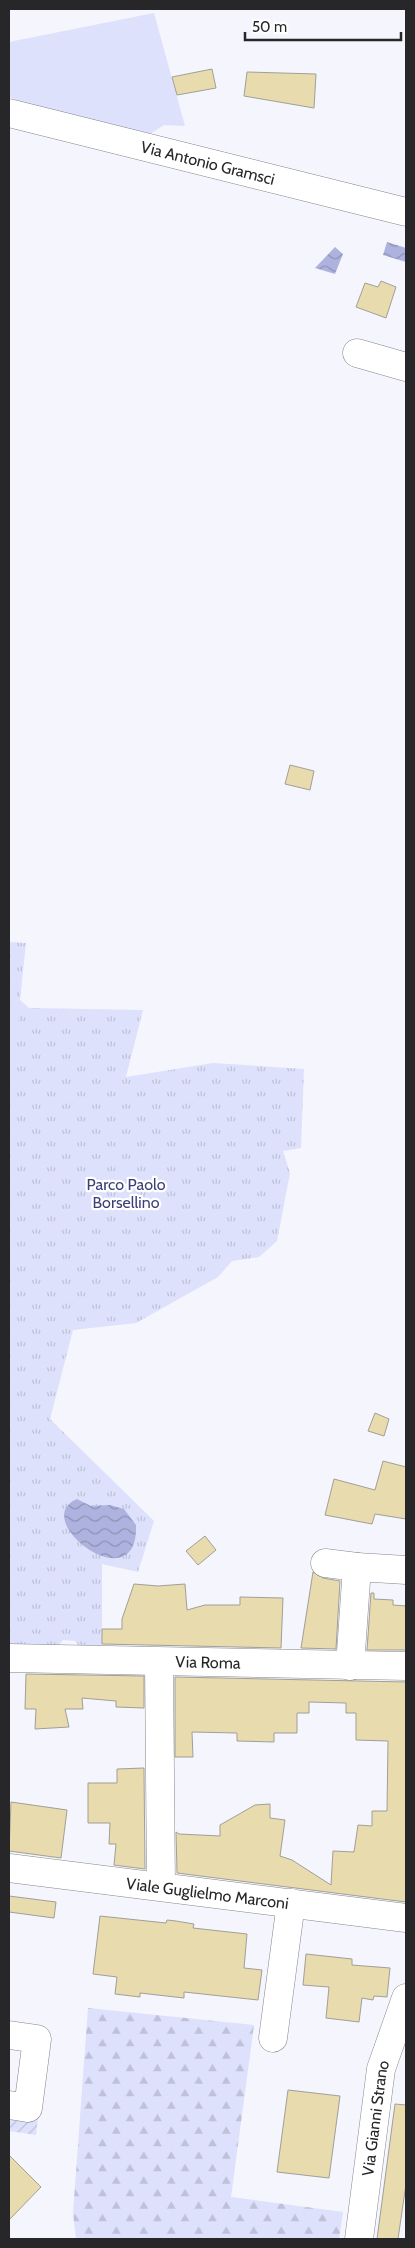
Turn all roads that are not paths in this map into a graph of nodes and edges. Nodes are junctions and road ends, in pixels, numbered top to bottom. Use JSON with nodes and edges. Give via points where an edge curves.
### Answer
{"nodes":[{"id":1,"x":9,"y":113,"type":"edge"},
{"id":2,"x":406,"y":212,"type":"edge"},
{"id":3,"x":357,"y":353,"type":"dead end"},
{"id":4,"x":406,"y":368,"type":"edge"},
{"id":5,"x":325,"y":1563,"type":"dead end"},
{"id":6,"x":357,"y":1567,"type":"junction"},
{"id":7,"x":406,"y":1570,"type":"edge"},
{"id":8,"x":9,"y":1658,"type":"edge"},
{"id":9,"x":159,"y":1662,"type":"junction"},
{"id":10,"x":350,"y":1666,"type":"junction"},
{"id":11,"x":406,"y":1666,"type":"edge"},
{"id":12,"x":9,"y":1868,"type":"edge"},
{"id":13,"x":161,"y":1886,"type":"junction"},
{"id":14,"x":291,"y":1903,"type":"junction"},
{"id":15,"x":406,"y":1918,"type":"edge"},
{"id":16,"x":406,"y":1998,"type":"edge"},
{"id":17,"x":9,"y":2036,"type":"edge"},
{"id":18,"x":273,"y":2038,"type":"dead end"},
{"id":19,"x":9,"y":2105,"type":"edge"},
{"id":20,"x":359,"y":2239,"type":"edge"}],
"edges":[{"from":1,"to":2,"type":"main road","name":"Via Antonio Gramsci"},
{"from":3,"to":4,"type":"main road"},
{"from":5,"to":6,"type":"main road"},
{"from":6,"to":7,"type":"main road"},
{"from":6,"to":10,"type":"main road"},
{"from":8,"to":9,"type":"main road","name":"Via Roma"},
{"from":9,"to":10,"type":"main road","name":"Via Roma"},
{"from":9,"to":13,"type":"main road"},
{"from":10,"to":11,"type":"main road","name":"Via Roma"},
{"from":12,"to":13,"type":"main road","name":"Viale Guglielmo Marconi"},
{"from":13,"to":14,"type":"main road","name":"Viale Guglielmo Marconi"},
{"from":14,"to":15,"type":"main road","name":"Viale Guglielmo Marconi"},
{"from":14,"to":18,"type":"main road"},
{"from":16,"to":20,"type":"main road","name":"Via Gianni Strano","via":[[381,2069]]},
{"from":17,"to":19,"type":"main road","via":[[37,2039],[28,2108]]}]}
